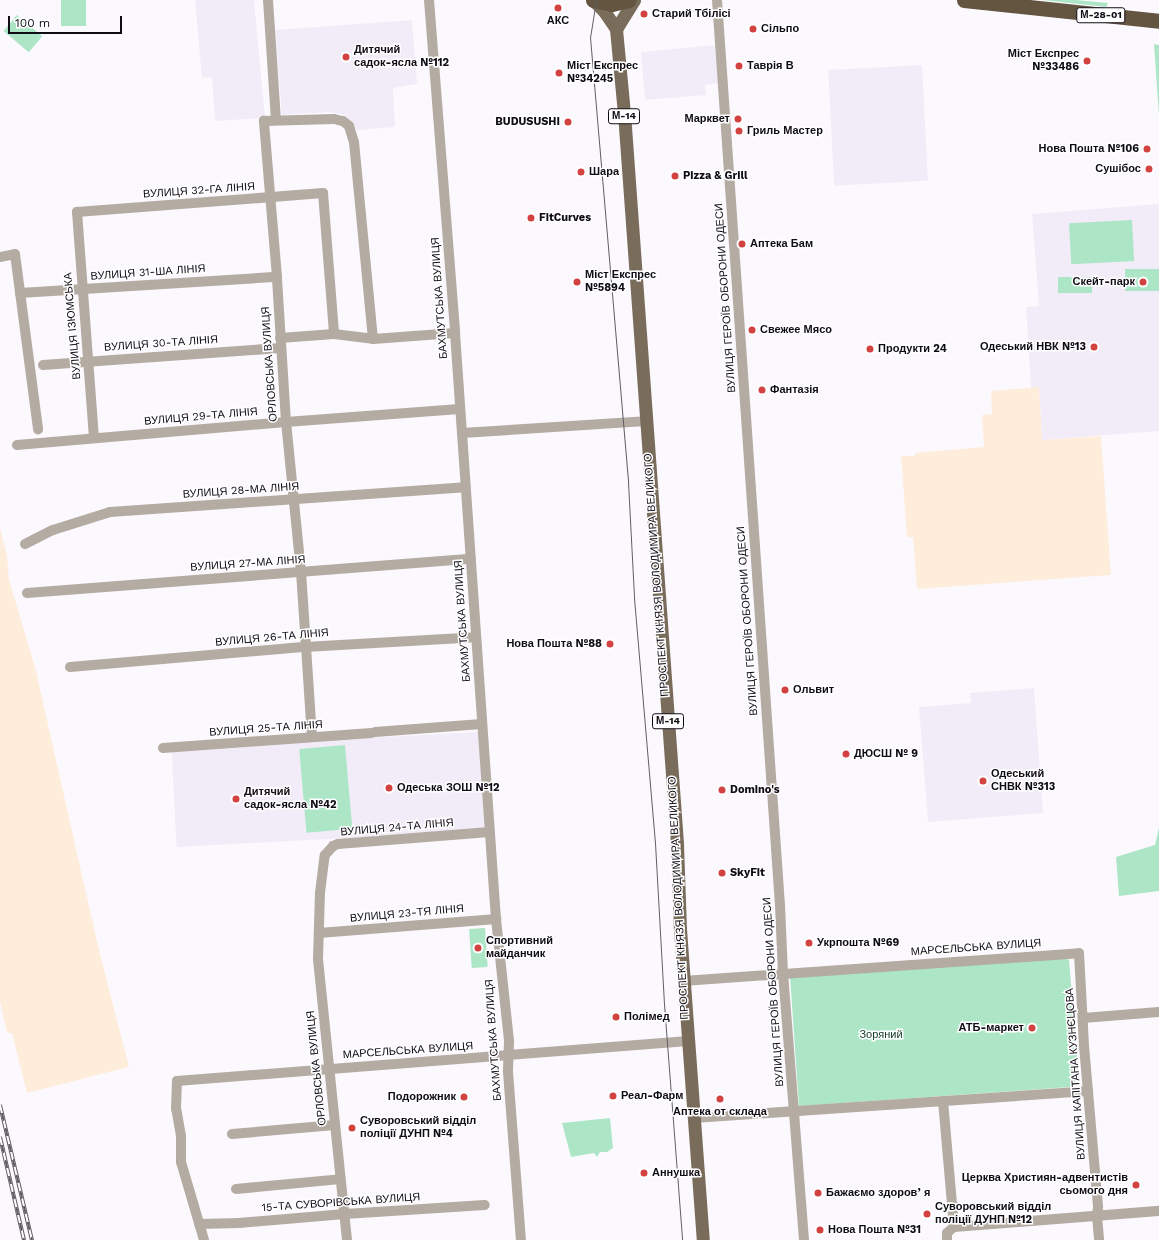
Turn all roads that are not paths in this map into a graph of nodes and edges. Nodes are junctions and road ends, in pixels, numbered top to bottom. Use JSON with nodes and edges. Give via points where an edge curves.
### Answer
{"nodes":[{"id":1,"x":268,"y":0,"type":"edge"},
{"id":2,"x":429,"y":0,"type":"edge"},
{"id":3,"x":593,"y":0,"type":"edge"},
{"id":4,"x":629,"y":0,"type":"edge"},
{"id":5,"x":634,"y":0,"type":"edge"},
{"id":6,"x":717,"y":0,"type":"edge"},
{"id":7,"x":964,"y":0,"type":"edge"},
{"id":8,"x":1158,"y":19,"type":"edge"},
{"id":9,"x":616,"y":30,"type":"junction"},
{"id":10,"x":276,"y":120,"type":"junction"},
{"id":11,"x":269,"y":198,"type":"junction"},
{"id":12,"x":76,"y":212,"type":"joint"},
{"id":13,"x":0,"y":257,"type":"edge"},
{"id":14,"x":277,"y":277,"type":"junction"},
{"id":15,"x":81,"y":290,"type":"junction"},
{"id":16,"x":20,"y":293,"type":"junction"},
{"id":17,"x":455,"y":333,"type":"junction"},
{"id":18,"x":334,"y":334,"type":"junction"},
{"id":19,"x":373,"y":339,"type":"junction"},
{"id":20,"x":280,"y":343,"type":"junction"},
{"id":21,"x":88,"y":362,"type":"junction"},
{"id":22,"x":42,"y":365,"type":"dead end"},
{"id":23,"x":460,"y":410,"type":"junction"},
{"id":24,"x":646,"y":421,"type":"junction"},
{"id":25,"x":286,"y":422,"type":"junction"},
{"id":26,"x":38,"y":429,"type":"dead end"},
{"id":27,"x":462,"y":433,"type":"junction"},
{"id":28,"x":94,"y":438,"type":"junction"},
{"id":29,"x":17,"y":445,"type":"dead end"},
{"id":30,"x":465,"y":487,"type":"junction"},
{"id":31,"x":293,"y":499,"type":"junction"},
{"id":32,"x":25,"y":544,"type":"dead end"},
{"id":33,"x":471,"y":559,"type":"junction"},
{"id":34,"x":300,"y":572,"type":"junction"},
{"id":35,"x":27,"y":593,"type":"dead end"},
{"id":36,"x":476,"y":637,"type":"junction"},
{"id":37,"x":304,"y":647,"type":"junction"},
{"id":38,"x":70,"y":667,"type":"dead end"},
{"id":39,"x":482,"y":724,"type":"junction"},
{"id":40,"x":312,"y":737,"type":"junction"},
{"id":41,"x":163,"y":748,"type":"dead end"},
{"id":42,"x":490,"y":832,"type":"junction"},
{"id":43,"x":320,"y":893,"type":"joint"},
{"id":44,"x":496,"y":919,"type":"junction"},
{"id":45,"x":319,"y":934,"type":"junction"},
{"id":46,"x":1079,"y":953,"type":"joint"},
{"id":47,"x":783,"y":973,"type":"junction"},
{"id":48,"x":683,"y":981,"type":"junction"},
{"id":49,"x":1159,"y":1012,"type":"edge"},
{"id":50,"x":1083,"y":1018,"type":"junction"},
{"id":51,"x":688,"y":1042,"type":"junction"},
{"id":52,"x":509,"y":1055,"type":"junction"},
{"id":53,"x":329,"y":1069,"type":"junction"},
{"id":54,"x":1088,"y":1091,"type":"junction"},
{"id":55,"x":943,"y":1101,"type":"junction"},
{"id":56,"x":794,"y":1112,"type":"junction"},
{"id":57,"x":694,"y":1118,"type":"junction"},
{"id":58,"x":336,"y":1125,"type":"junction"},
{"id":59,"x":232,"y":1134,"type":"dead end"},
{"id":60,"x":342,"y":1179,"type":"junction"},
{"id":61,"x":236,"y":1189,"type":"dead end"},
{"id":62,"x":485,"y":1205,"type":"dead end"},
{"id":63,"x":1159,"y":1211,"type":"edge"},
{"id":64,"x":345,"y":1214,"type":"junction"},
{"id":65,"x":1097,"y":1216,"type":"junction"},
{"id":66,"x":199,"y":1224,"type":"junction"},
{"id":67,"x":954,"y":1227,"type":"junction"},
{"id":68,"x":204,"y":1240,"type":"edge"},
{"id":69,"x":347,"y":1240,"type":"edge"},
{"id":70,"x":521,"y":1240,"type":"edge"},
{"id":71,"x":703,"y":1240,"type":"edge"},
{"id":72,"x":804,"y":1240,"type":"edge"},
{"id":73,"x":947,"y":1240,"type":"edge"},
{"id":74,"x":1099,"y":1240,"type":"edge"}],
"edges":[{"from":1,"to":10,"type":"street"},
{"from":2,"to":17,"type":"street","name":"БАХМУТСЬКА ВУЛИЦЯ"},
{"from":3,"to":4,"type":"highway","number":"М-14","via":[[612,4]]},
{"from":3,"to":9,"type":"main road","name":"ПРОСПЕКТ КНЯЗЯ ВОЛОДИМИРА ВЕЛИКОГО","number":"М-14","via":[[604,11]]},
{"from":5,"to":9,"type":"main road"},
{"from":6,"to":47,"type":"street","name":"ВУЛИЦЯ ГЕРОЇВ ОБОРОНИ ОДЕСИ"},
{"from":7,"to":8,"type":"highway","number":"М-28-01"},
{"from":9,"to":24,"type":"main road","name":"ПРОСПЕКТ КНЯЗЯ ВОЛОДИМИРА ВЕЛИКОГО","number":"М-14"},
{"from":10,"to":11,"type":"street","name":"ОРЛОВСЬКА ВУЛИЦЯ","via":[[264,121]]},
{"from":10,"to":19,"type":"street","via":[[334,119],[349,126],[352,133]]},
{"from":11,"to":12,"type":"street","name":"ВУЛИЦЯ 32-ГА ЛІНІЯ"},
{"from":11,"to":14,"type":"street","name":"ОРЛОВСЬКА ВУЛИЦЯ"},
{"from":11,"to":18,"type":"street","name":"ВУЛИЦЯ 32-ГА ЛІНІЯ","via":[[323,193]]},
{"from":12,"to":15,"type":"street","name":"ВУЛИЦЯ ІЗЮМСЬКА"},
{"from":13,"to":16,"type":"street","via":[[15,254]]},
{"from":14,"to":15,"type":"street","name":"ВУЛИЦЯ 31-ША ЛІНІЯ"},
{"from":14,"to":20,"type":"street","name":"ОРЛОВСЬКА ВУЛИЦЯ"},
{"from":15,"to":16,"type":"street","name":"ВУЛИЦЯ 31-ША ЛІНІЯ"},
{"from":15,"to":21,"type":"street","name":"ВУЛИЦЯ ІЗЮМСЬКА"},
{"from":16,"to":26,"type":"street"},
{"from":17,"to":19,"type":"street","name":"ВУЛИЦЯ 30-ТА ЛІНІЯ"},
{"from":17,"to":23,"type":"street","name":"БАХМУТСЬКА ВУЛИЦЯ"},
{"from":18,"to":19,"type":"street","name":"ВУЛИЦЯ 30-ТА ЛІНІЯ"},
{"from":18,"to":20,"type":"street","name":"ВУЛИЦЯ 30-ТА ЛІНІЯ"},
{"from":20,"to":21,"type":"street","name":"ВУЛИЦЯ 30-ТА ЛІНІЯ"},
{"from":20,"to":25,"type":"street","name":"ОРЛОВСЬКА ВУЛИЦЯ"},
{"from":21,"to":22,"type":"street","name":"ВУЛИЦЯ 30-ТА ЛІНІЯ"},
{"from":21,"to":28,"type":"street","name":"ВУЛИЦЯ ІЗЮМСЬКА"},
{"from":23,"to":25,"type":"street","name":"ВУЛИЦЯ 29-ТА ЛІНІЯ"},
{"from":23,"to":27,"type":"street","name":"БАХМУТСЬКА ВУЛИЦЯ"},
{"from":24,"to":27,"type":"street"},
{"from":24,"to":48,"type":"main road","name":"ПРОСПЕКТ КНЯЗЯ ВОЛОДИМИРА ВЕЛИКОГО","number":"М-14","via":[[677,844]]},
{"from":25,"to":28,"type":"street","name":"ВУЛИЦЯ 29-ТА ЛІНІЯ"},
{"from":25,"to":31,"type":"street","name":"ОРЛОВСЬКА ВУЛИЦЯ"},
{"from":27,"to":30,"type":"street","name":"БАХМУТСЬКА ВУЛИЦЯ"},
{"from":28,"to":29,"type":"street","name":"ВУЛИЦЯ 29-ТА ЛІНІЯ"},
{"from":30,"to":31,"type":"street","name":"ВУЛИЦЯ 28-МА ЛІНІЯ"},
{"from":30,"to":33,"type":"street","name":"БАХМУТСЬКА ВУЛИЦЯ"},
{"from":31,"to":32,"type":"street","name":"ВУЛИЦЯ 28-МА ЛІНІЯ","via":[[110,512],[53,530]]},
{"from":31,"to":34,"type":"street","name":"ОРЛОВСЬКА ВУЛИЦЯ"},
{"from":33,"to":34,"type":"street","name":"ВУЛИЦЯ 27-МА ЛІНІЯ"},
{"from":33,"to":36,"type":"street","name":"БАХМУТСЬКА ВУЛИЦЯ"},
{"from":34,"to":35,"type":"street","name":"ВУЛИЦЯ 27-МА ЛІНІЯ"},
{"from":34,"to":37,"type":"street","name":"ОРЛОВСЬКА ВУЛИЦЯ"},
{"from":36,"to":37,"type":"street","name":"ВУЛИЦЯ 26-ТА ЛІНІЯ"},
{"from":36,"to":39,"type":"street","name":"БАХМУТСЬКА ВУЛИЦЯ"},
{"from":37,"to":38,"type":"street","name":"ВУЛИЦЯ 26-ТА ЛІНІЯ"},
{"from":37,"to":40,"type":"street","name":"ОРЛОВСЬКА ВУЛИЦЯ"},
{"from":39,"to":40,"type":"street","name":"ВУЛИЦЯ 25-ТА ЛІНІЯ"},
{"from":39,"to":42,"type":"street","name":"БАХМУТСЬКА ВУЛИЦЯ"},
{"from":40,"to":41,"type":"street","name":"ВУЛИЦЯ 25-ТА ЛІНІЯ"},
{"from":42,"to":43,"type":"street","name":"ВУЛИЦЯ 24-ТА ЛІНІЯ","via":[[338,844],[325,855]]},
{"from":42,"to":44,"type":"street","name":"БАХМУТСЬКА ВУЛИЦЯ"},
{"from":43,"to":45,"type":"street","name":"ОРЛОВСЬКА ВУЛИЦЯ"},
{"from":44,"to":45,"type":"street","name":"ВУЛИЦЯ 23-ТЯ ЛІНІЯ"},
{"from":44,"to":52,"type":"street","name":"БАХМУТСЬКА ВУЛИЦЯ"},
{"from":45,"to":53,"type":"street","name":"ОРЛОВСЬКА ВУЛИЦЯ","via":[[318,959]]},
{"from":46,"to":47,"type":"street","name":"МАРСЕЛЬСЬКА ВУЛИЦЯ"},
{"from":46,"to":50,"type":"street","name":"ВУЛИЦЯ КАПІТАНА КУЗНЄЦОВА"},
{"from":47,"to":48,"type":"street","name":"МАРСЕЛЬСЬКА ВУЛИЦЯ"},
{"from":47,"to":56,"type":"street","name":"ВУЛИЦЯ ГЕРОЇВ ОБОРОНИ ОДЕСИ"},
{"from":48,"to":51,"type":"main road","name":"ПРОСПЕКТ КНЯЗЯ ВОЛОДИМИРА ВЕЛИКОГО","number":"М-14"},
{"from":49,"to":50,"type":"street"},
{"from":50,"to":54,"type":"street","name":"ВУЛИЦЯ КАПІТАНА КУЗНЄЦОВА"},
{"from":51,"to":52,"type":"street","name":"МАРСЕЛЬСЬКА ВУЛИЦЯ"},
{"from":51,"to":57,"type":"main road","name":"ПРОСПЕКТ КНЯЗЯ ВОЛОДИМИРА ВЕЛИКОГО","number":"М-14"},
{"from":52,"to":53,"type":"street","name":"МАРСЕЛЬСЬКА ВУЛИЦЯ"},
{"from":52,"to":70,"type":"street","name":"БАХМУТСЬКА ВУЛИЦЯ"},
{"from":53,"to":58,"type":"street","name":"ОРЛОВСЬКА ВУЛИЦЯ"},
{"from":53,"to":66,"type":"street","name":"МАРСЕЛЬСЬКА ВУЛИЦЯ","via":[[177,1081],[176,1109],[181,1136],[181,1162]]},
{"from":54,"to":55,"type":"street"},
{"from":54,"to":65,"type":"street","name":"ВУЛИЦЯ КАПІТАНА КУЗНЄЦОВА"},
{"from":55,"to":56,"type":"street"},
{"from":55,"to":67,"type":"street"},
{"from":56,"to":57,"type":"street"},
{"from":56,"to":72,"type":"street","name":"ВУЛИЦЯ ГЕРОЇВ ОБОРОНИ ОДЕСИ"},
{"from":57,"to":71,"type":"main road","name":"ПРОСПЕКТ КНЯЗЯ ВОЛОДИМИРА ВЕЛИКОГО","number":"М-14"},
{"from":58,"to":59,"type":"street"},
{"from":58,"to":60,"type":"street","name":"ОРЛОВСЬКА ВУЛИЦЯ"},
{"from":60,"to":61,"type":"street"},
{"from":60,"to":64,"type":"street","name":"ОРЛОВСЬКА ВУЛИЦЯ"},
{"from":62,"to":64,"type":"street","name":"15-ТА СУВОРІВСЬКА ВУЛИЦЯ"},
{"from":63,"to":65,"type":"street"},
{"from":64,"to":66,"type":"street","name":"15-ТА СУВОРІВСЬКА ВУЛИЦЯ"},
{"from":64,"to":69,"type":"street","name":"ОРЛОВСЬКА ВУЛИЦЯ"},
{"from":65,"to":67,"type":"street"},
{"from":65,"to":74,"type":"street","name":"ВУЛИЦЯ КАПІТАНА КУЗНЄЦОВА"},
{"from":66,"to":68,"type":"street"},
{"from":67,"to":73,"type":"street","via":[[947,1233]]}]}
